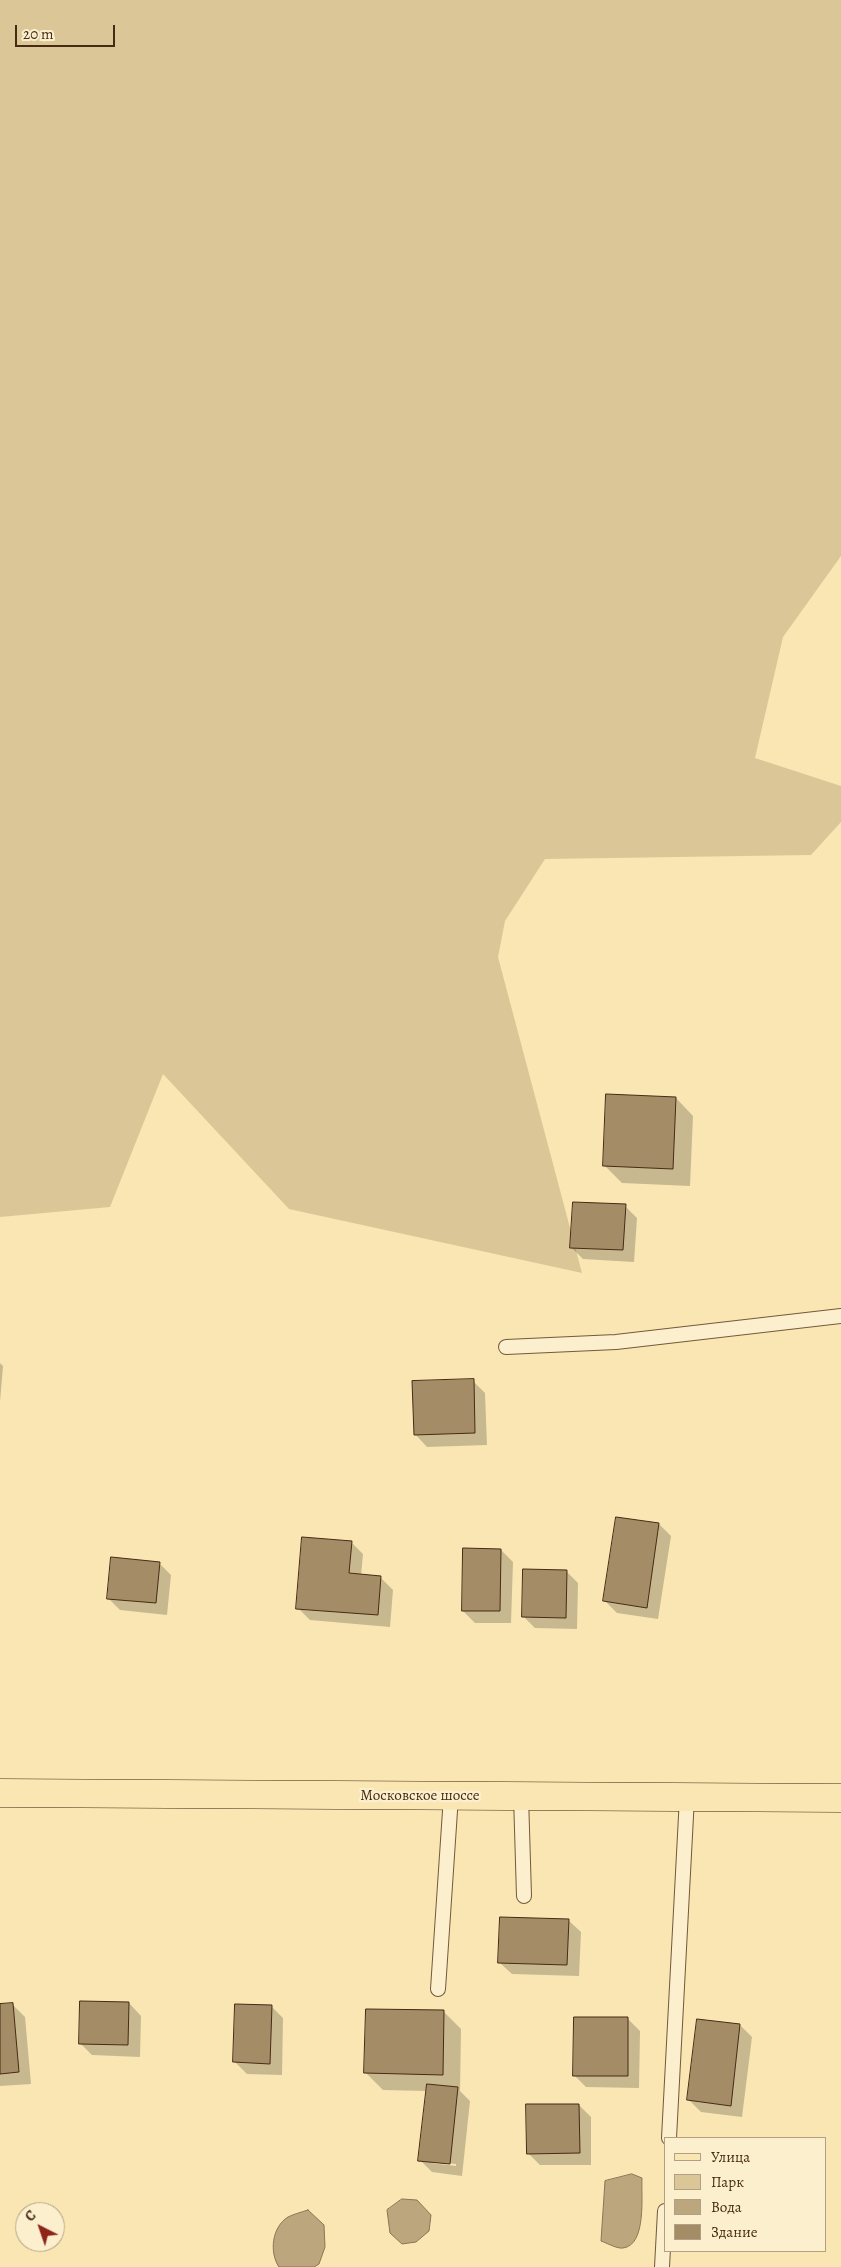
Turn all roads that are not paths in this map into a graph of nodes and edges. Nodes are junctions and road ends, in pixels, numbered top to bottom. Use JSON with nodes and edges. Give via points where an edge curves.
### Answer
{"nodes":[{"id":1,"x":841,"y":1316,"type":"edge"},
{"id":2,"x":506,"y":1347,"type":"dead end"},
{"id":3,"x":0,"y":1793,"type":"edge"},
{"id":4,"x":451,"y":1796,"type":"junction"},
{"id":5,"x":521,"y":1796,"type":"junction"},
{"id":6,"x":687,"y":1797,"type":"junction"},
{"id":7,"x":841,"y":1798,"type":"edge"},
{"id":8,"x":524,"y":1896,"type":"dead end"},
{"id":9,"x":438,"y":1989,"type":"dead end"},
{"id":10,"x":669,"y":2137,"type":"edge"},
{"id":11,"x":664,"y":2230,"type":"edge"},
{"id":12,"x":662,"y":2267,"type":"edge"}],
"edges":[{"from":1,"to":2,"type":"lane","via":[[616,1342]]},
{"from":3,"to":4,"type":"main road","name":"Московское шоссе"},
{"from":4,"to":5,"type":"main road","name":"Московское шоссе"},
{"from":4,"to":9,"type":"lane"},
{"from":5,"to":6,"type":"main road","name":"Московское шоссе"},
{"from":5,"to":8,"type":"lane"},
{"from":6,"to":7,"type":"main road","name":"Московское шоссе"},
{"from":6,"to":10,"type":"lane"},
{"from":11,"to":12,"type":"lane"}]}
